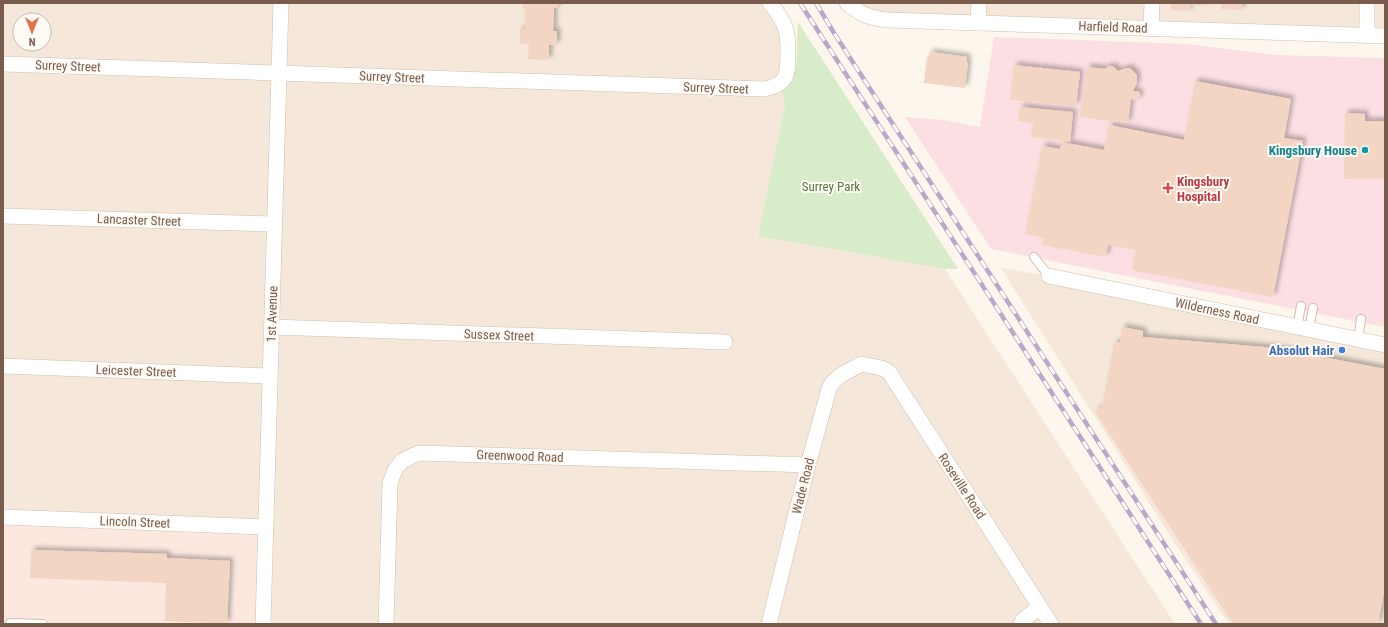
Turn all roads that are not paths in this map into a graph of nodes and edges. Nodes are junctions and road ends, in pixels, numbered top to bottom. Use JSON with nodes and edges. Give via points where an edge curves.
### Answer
{"nodes":[{"id":1,"x":281,"y":3,"type":"edge"},
{"id":2,"x":770,"y":3,"type":"edge"},
{"id":3,"x":847,"y":3,"type":"edge"},
{"id":4,"x":979,"y":3,"type":"edge"},
{"id":5,"x":1152,"y":3,"type":"edge"},
{"id":6,"x":1367,"y":3,"type":"edge"},
{"id":7,"x":978,"y":23,"type":"junction"},
{"id":8,"x":1151,"y":29,"type":"junction"},
{"id":9,"x":1367,"y":35,"type":"junction"},
{"id":10,"x":1385,"y":36,"type":"edge"},
{"id":11,"x":3,"y":64,"type":"edge"},
{"id":12,"x":279,"y":73,"type":"junction"},
{"id":13,"x":3,"y":216,"type":"edge"},
{"id":14,"x":275,"y":224,"type":"junction"},
{"id":15,"x":1034,"y":258,"type":"dead end"},
{"id":16,"x":1049,"y":276,"type":"joint"},
{"id":17,"x":1302,"y":306,"type":"dead end"},
{"id":18,"x":1313,"y":308,"type":"dead end"},
{"id":19,"x":1361,"y":319,"type":"dead end"},
{"id":20,"x":272,"y":327,"type":"junction"},
{"id":21,"x":1303,"y":329,"type":"junction"},
{"id":22,"x":1358,"y":340,"type":"junction"},
{"id":23,"x":725,"y":342,"type":"dead end"},
{"id":24,"x":1385,"y":345,"type":"edge"},
{"id":25,"x":861,"y":364,"type":"joint"},
{"id":26,"x":3,"y":366,"type":"edge"},
{"id":27,"x":270,"y":376,"type":"junction"},
{"id":28,"x":808,"y":465,"type":"junction"},
{"id":29,"x":3,"y":517,"type":"edge"},
{"id":30,"x":266,"y":527,"type":"junction"},
{"id":31,"x":1040,"y":606,"type":"junction"},
{"id":32,"x":10,"y":623,"type":"edge"},
{"id":33,"x":43,"y":624,"type":"edge"},
{"id":34,"x":263,"y":624,"type":"edge"},
{"id":35,"x":386,"y":624,"type":"edge"},
{"id":36,"x":768,"y":624,"type":"edge"},
{"id":37,"x":1021,"y":624,"type":"edge"},
{"id":38,"x":1051,"y":624,"type":"edge"}],
"edges":[{"from":1,"to":12,"type":"street","name":"1st Avenue"},
{"from":2,"to":12,"type":"street","name":"Surrey Street","via":[[782,18],[786,28],[788,72],[780,83],[765,89]]},
{"from":3,"to":7,"type":"street","name":"Harfield Road","via":[[872,19]]},
{"from":4,"to":7,"type":"street"},
{"from":5,"to":8,"type":"street"},
{"from":6,"to":9,"type":"street"},
{"from":7,"to":8,"type":"street","name":"Harfield Road"},
{"from":8,"to":9,"type":"street","name":"Harfield Road"},
{"from":9,"to":10,"type":"street","name":"Harfield Road"},
{"from":11,"to":12,"type":"street","name":"Surrey Street"},
{"from":12,"to":14,"type":"street","name":"1st Avenue"},
{"from":13,"to":14,"type":"street","name":"Lancaster Street"},
{"from":14,"to":20,"type":"street","name":"1st Avenue"},
{"from":15,"to":16,"type":"lane"},
{"from":16,"to":21,"type":"street","name":"Wilderness Road"},
{"from":17,"to":21,"type":"lane"},
{"from":18,"to":21,"type":"lane"},
{"from":19,"to":22,"type":"lane"},
{"from":20,"to":23,"type":"street","name":"Sussex Street"},
{"from":20,"to":27,"type":"street","name":"1st Avenue"},
{"from":21,"to":22,"type":"street","name":"Wilderness Road"},
{"from":22,"to":24,"type":"street","name":"Wilderness Road"},
{"from":25,"to":28,"type":"street","name":"Wade Road","via":[[832,383]]},
{"from":25,"to":31,"type":"street","name":"Roseville Road","via":[[889,372]]},
{"from":26,"to":27,"type":"street","name":"Leicester Street"},
{"from":27,"to":30,"type":"street","name":"1st Avenue"},
{"from":28,"to":35,"type":"street","name":"Greenwood Road","via":[[420,452],[398,465],[390,484]]},
{"from":28,"to":36,"type":"street","name":"Wade Road"},
{"from":29,"to":30,"type":"street","name":"Lincoln Street"},
{"from":30,"to":34,"type":"street","name":"1st Avenue"},
{"from":31,"to":37,"type":"street"},
{"from":31,"to":38,"type":"street","name":"Roseville Road"},
{"from":32,"to":33,"type":"lane"}]}
